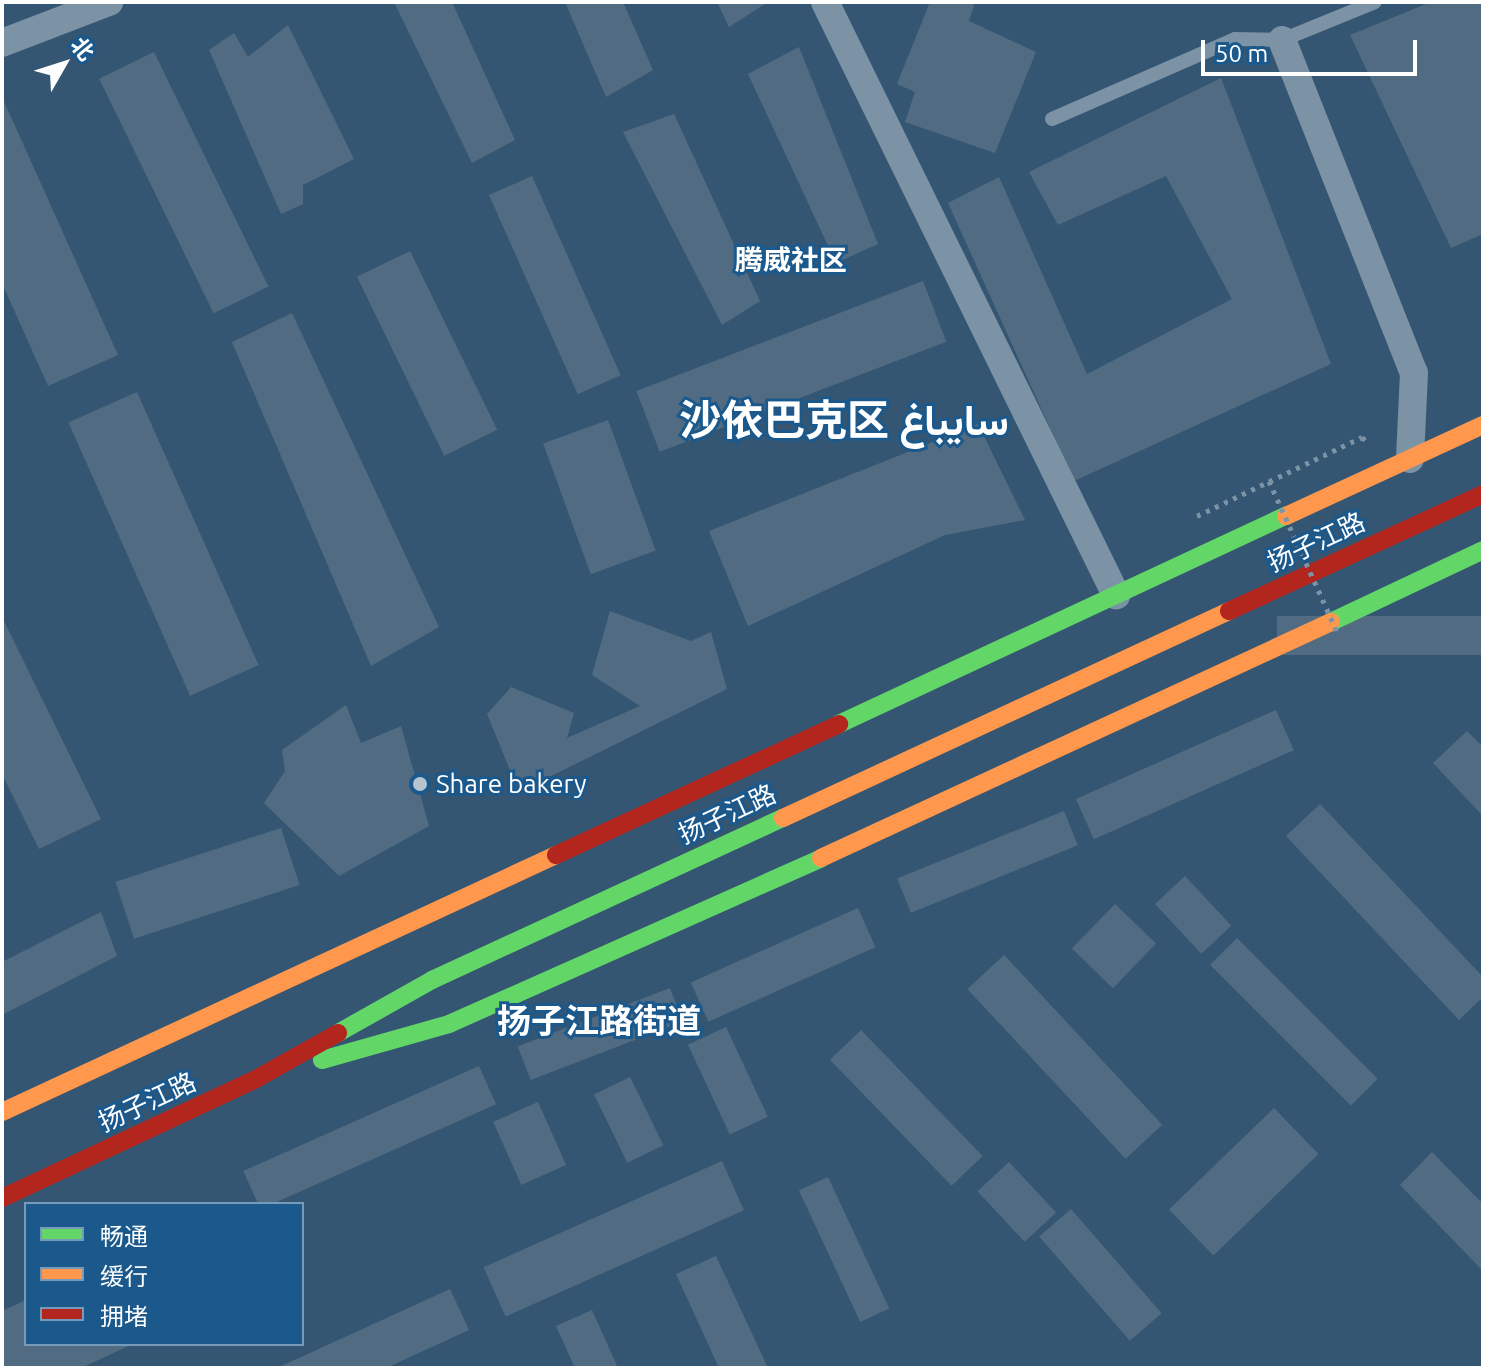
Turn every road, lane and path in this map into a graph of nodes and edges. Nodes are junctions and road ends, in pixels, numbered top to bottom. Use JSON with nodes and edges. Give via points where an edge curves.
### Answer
{"nodes":[{"id":1,"x":109,"y":2,"type":"edge"},
{"id":2,"x":825,"y":2,"type":"edge"},
{"id":3,"x":1375,"y":2,"type":"edge"},
{"id":4,"x":1282,"y":40,"type":"junction"},
{"id":5,"x":2,"y":43,"type":"edge"},
{"id":6,"x":1052,"y":119,"type":"dead end"},
{"id":7,"x":1483,"y":425,"type":"edge"},
{"id":8,"x":1410,"y":459,"type":"junction"},
{"id":9,"x":1269,"y":481,"type":"dead end"},
{"id":10,"x":1483,"y":494,"type":"edge"},
{"id":11,"x":1483,"y":550,"type":"edge"},
{"id":12,"x":1116,"y":595,"type":"junction"},
{"id":13,"x":1339,"y":636,"type":"dead end"},
{"id":14,"x":256,"y":1079,"type":"junction"},
{"id":15,"x":2,"y":1112,"type":"edge"},
{"id":16,"x":2,"y":1198,"type":"edge"}],
"edges":[{"from":1,"to":5,"type":"street"},
{"from":2,"to":12,"type":"street"},
{"from":3,"to":4,"type":"lane"},
{"from":4,"to":6,"type":"lane","via":[[1235,39]]},
{"from":4,"to":8,"type":"street","via":[[1414,373]]},
{"from":7,"to":8,"type":"main road","name":"扬子江路"},
{"from":8,"to":12,"type":"main road","name":"扬子江路"},
{"from":9,"to":13,"type":"path","bridge":true},
{"from":10,"to":14,"type":"main road","name":"扬子江路","via":[[432,980]]},
{"from":11,"to":14,"type":"main road","via":[[1055,753],[449,1024]]},
{"from":12,"to":15,"type":"main road","name":"扬子江路"},
{"from":14,"to":16,"type":"main road","name":"扬子江路"}]}
